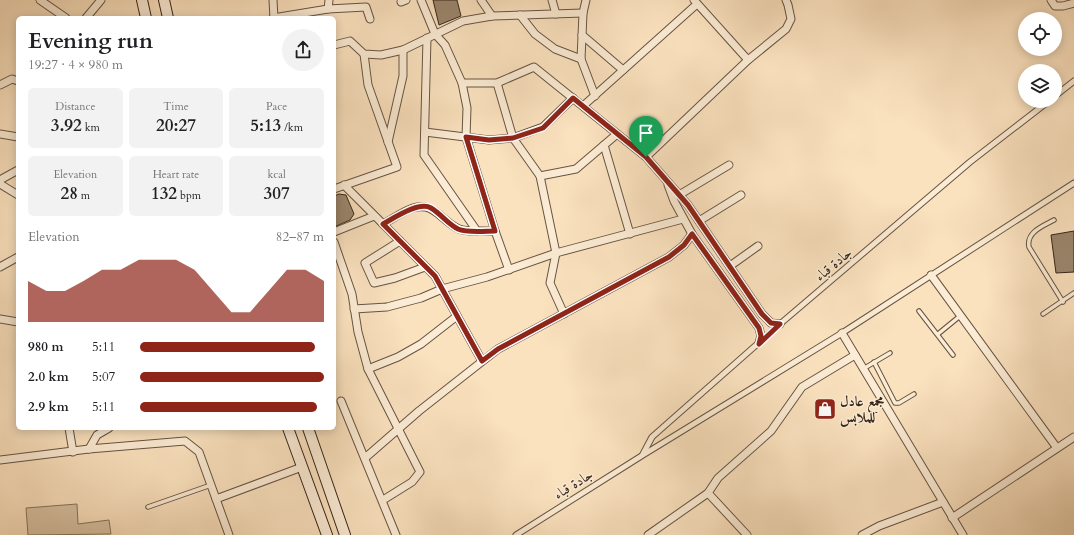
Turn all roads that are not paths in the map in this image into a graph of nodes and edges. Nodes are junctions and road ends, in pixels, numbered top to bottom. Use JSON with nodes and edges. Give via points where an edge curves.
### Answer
{"nodes":[{"id":1,"x":40,"y":0,"type":"edge"},
{"id":2,"x":101,"y":0,"type":"edge"},
{"id":3,"x":142,"y":0,"type":"edge"},
{"id":4,"x":164,"y":0,"type":"edge"},
{"id":5,"x":273,"y":0,"type":"edge"},
{"id":6,"x":329,"y":0,"type":"edge"},
{"id":7,"x":421,"y":0,"type":"edge"},
{"id":8,"x":481,"y":0,"type":"edge"},
{"id":9,"x":552,"y":0,"type":"edge"},
{"id":10,"x":586,"y":0,"type":"edge"},
{"id":11,"x":786,"y":0,"type":"edge"},
{"id":12,"x":1051,"y":0,"type":"edge"},
{"id":13,"x":695,"y":2,"type":"edge"},
{"id":14,"x":1074,"y":3,"type":"edge"},
{"id":15,"x":328,"y":9,"type":"junction"},
{"id":16,"x":583,"y":13,"type":"junction"},
{"id":17,"x":556,"y":14,"type":"junction"},
{"id":18,"x":520,"y":15,"type":"junction"},
{"id":19,"x":63,"y":16,"type":"edge"},
{"id":20,"x":88,"y":16,"type":"edge"},
{"id":21,"x":146,"y":16,"type":"edge"},
{"id":22,"x":168,"y":16,"type":"edge"},
{"id":23,"x":274,"y":16,"type":"edge"},
{"id":24,"x":286,"y":16,"type":"edge"},
{"id":25,"x":492,"y":16,"type":"junction"},
{"id":26,"x":370,"y":19,"type":"dead end"},
{"id":27,"x":435,"y":34,"type":"junction"},
{"id":28,"x":582,"y":35,"type":"junction"},
{"id":29,"x":427,"y":38,"type":"junction"},
{"id":30,"x":336,"y":44,"type":"edge"},
{"id":31,"x":403,"y":50,"type":"junction"},
{"id":32,"x":364,"y":54,"type":"junction"},
{"id":33,"x":581,"y":59,"type":"junction"},
{"id":34,"x":748,"y":60,"type":"junction"},
{"id":35,"x":623,"y":70,"type":"junction"},
{"id":36,"x":16,"y":81,"type":"edge"},
{"id":37,"x":1074,"y":81,"type":"edge"},
{"id":38,"x":462,"y":83,"type":"junction"},
{"id":39,"x":497,"y":83,"type":"junction"},
{"id":40,"x":0,"y":85,"type":"edge"},
{"id":41,"x":1062,"y":90,"type":"edge"},
{"id":42,"x":595,"y":96,"type":"junction"},
{"id":43,"x":573,"y":98,"type":"junction"},
{"id":44,"x":583,"y":106,"type":"junction"},
{"id":45,"x":1040,"y":108,"type":"edge"},
{"id":46,"x":425,"y":132,"type":"junction"},
{"id":47,"x":0,"y":134,"type":"edge"},
{"id":48,"x":617,"y":134,"type":"junction"},
{"id":49,"x":16,"y":137,"type":"edge"},
{"id":50,"x":466,"y":137,"type":"junction"},
{"id":51,"x":513,"y":138,"type":"junction"},
{"id":52,"x":388,"y":143,"type":"junction"},
{"id":53,"x":604,"y":145,"type":"junction"},
{"id":54,"x":646,"y":157,"type":"junction"},
{"id":55,"x":729,"y":165,"type":"dead end"},
{"id":56,"x":16,"y":171,"type":"edge"},
{"id":57,"x":540,"y":176,"type":"junction"},
{"id":58,"x":0,"y":180,"type":"edge"},
{"id":59,"x":666,"y":180,"type":"junction"},
{"id":60,"x":1074,"y":183,"type":"edge"},
{"id":61,"x":0,"y":184,"type":"edge"},
{"id":62,"x":344,"y":185,"type":"junction"},
{"id":63,"x":336,"y":188,"type":"edge"},
{"id":64,"x":16,"y":194,"type":"edge"},
{"id":65,"x":679,"y":195,"type":"junction"},
{"id":66,"x":741,"y":195,"type":"dead end"},
{"id":67,"x":374,"y":216,"type":"junction"},
{"id":68,"x":683,"y":219,"type":"junction"},
{"id":69,"x":1054,"y":220,"type":"dead end"},
{"id":70,"x":699,"y":221,"type":"junction"},
{"id":71,"x":383,"y":224,"type":"junction"},
{"id":72,"x":336,"y":231,"type":"edge"},
{"id":73,"x":477,"y":231,"type":"junction"},
{"id":74,"x":495,"y":231,"type":"junction"},
{"id":75,"x":630,"y":234,"type":"junction"},
{"id":76,"x":692,"y":234,"type":"junction"},
{"id":77,"x":400,"y":241,"type":"junction"},
{"id":78,"x":758,"y":246,"type":"dead end"},
{"id":79,"x":336,"y":250,"type":"edge"},
{"id":80,"x":556,"y":253,"type":"junction"},
{"id":81,"x":16,"y":258,"type":"edge"},
{"id":82,"x":730,"y":266,"type":"junction"},
{"id":83,"x":0,"y":267,"type":"edge"},
{"id":84,"x":425,"y":267,"type":"junction"},
{"id":85,"x":509,"y":270,"type":"junction"},
{"id":86,"x":931,"y":275,"type":"junction"},
{"id":87,"x":442,"y":288,"type":"junction"},
{"id":88,"x":1074,"y":293,"type":"edge"},
{"id":89,"x":1063,"y":302,"type":"junction"},
{"id":90,"x":354,"y":309,"type":"junction"},
{"id":91,"x":920,"y":311,"type":"dead end"},
{"id":92,"x":564,"y":314,"type":"junction"},
{"id":93,"x":1043,"y":314,"type":"dead end"},
{"id":94,"x":457,"y":316,"type":"junction"},
{"id":95,"x":960,"y":316,"type":"junction"},
{"id":96,"x":0,"y":320,"type":"edge"},
{"id":97,"x":16,"y":322,"type":"edge"},
{"id":98,"x":780,"y":324,"type":"junction"},
{"id":99,"x":842,"y":333,"type":"junction"},
{"id":100,"x":938,"y":334,"type":"junction"},
{"id":101,"x":759,"y":344,"type":"junction"},
{"id":102,"x":890,"y":353,"type":"dead end"},
{"id":103,"x":855,"y":355,"type":"junction"},
{"id":104,"x":953,"y":355,"type":"dead end"},
{"id":105,"x":482,"y":361,"type":"junction"},
{"id":106,"x":874,"y":362,"type":"junction"},
{"id":107,"x":368,"y":369,"type":"junction"},
{"id":108,"x":864,"y":369,"type":"junction"},
{"id":109,"x":914,"y":394,"type":"dead end"},
{"id":110,"x":341,"y":401,"type":"dead end"},
{"id":111,"x":398,"y":429,"type":"junction"},
{"id":112,"x":69,"y":430,"type":"edge"},
{"id":113,"x":106,"y":430,"type":"edge"},
{"id":114,"x":289,"y":430,"type":"edge"},
{"id":115,"x":309,"y":430,"type":"edge"},
{"id":116,"x":1074,"y":437,"type":"edge"},
{"id":117,"x":1057,"y":448,"type":"junction"},
{"id":118,"x":90,"y":450,"type":"junction"},
{"id":119,"x":73,"y":452,"type":"junction"},
{"id":120,"x":643,"y":455,"type":"junction"},
{"id":121,"x":365,"y":458,"type":"junction"},
{"id":122,"x":0,"y":460,"type":"edge"},
{"id":123,"x":302,"y":467,"type":"junction"},
{"id":124,"x":211,"y":485,"type":"junction"},
{"id":125,"x":708,"y":493,"type":"junction"},
{"id":126,"x":216,"y":499,"type":"junction"},
{"id":127,"x":383,"y":500,"type":"junction"},
{"id":128,"x":943,"y":502,"type":"junction"},
{"id":129,"x":148,"y":507,"type":"dead end"},
{"id":130,"x":952,"y":518,"type":"junction"},
{"id":131,"x":229,"y":535,"type":"edge"},
{"id":132,"x":327,"y":535,"type":"edge"},
{"id":133,"x":345,"y":535,"type":"edge"},
{"id":134,"x":396,"y":535,"type":"edge"},
{"id":135,"x":516,"y":535,"type":"edge"},
{"id":136,"x":648,"y":535,"type":"edge"},
{"id":137,"x":747,"y":535,"type":"edge"},
{"id":138,"x":862,"y":535,"type":"edge"},
{"id":139,"x":962,"y":535,"type":"edge"}],
"edges":[{"from":1,"to":19,"type":"street"},
{"from":2,"to":20,"type":"street"},
{"from":3,"to":21,"type":"main road"},
{"from":4,"to":22,"type":"main road"},
{"from":5,"to":23,"type":"street"},
{"from":6,"to":15,"type":"street"},
{"from":7,"to":27,"type":"street"},
{"from":8,"to":25,"type":"street"},
{"from":9,"to":17,"type":"street"},
{"from":10,"to":16,"type":"street"},
{"from":11,"to":34,"type":"street","via":[[791,19],[786,29]]},
{"from":12,"to":14,"type":"street","via":[[1056,6]]},
{"from":13,"to":34,"type":"street"},
{"from":13,"to":35,"type":"street"},
{"from":15,"to":24,"type":"street"},
{"from":15,"to":26,"type":"street","via":[[366,7]]},
{"from":16,"to":17,"type":"street"},
{"from":16,"to":28,"type":"street"},
{"from":17,"to":18,"type":"street"},
{"from":18,"to":25,"type":"street"},
{"from":18,"to":33,"type":"street","via":[[536,34],[555,49]]},
{"from":25,"to":27,"type":"street","via":[[463,21]]},
{"from":27,"to":29,"type":"street"},
{"from":27,"to":38,"type":"street","via":[[445,45]]},
{"from":28,"to":33,"type":"street"},
{"from":28,"to":35,"type":"street"},
{"from":29,"to":31,"type":"street"},
{"from":29,"to":46,"type":"street"},
{"from":30,"to":32,"type":"street","via":[[350,40]]},
{"from":31,"to":32,"type":"street","via":[[381,55]]},
{"from":31,"to":52,"type":"street","via":[[403,76]]},
{"from":32,"to":52,"type":"street","via":[[368,85]]},
{"from":33,"to":42,"type":"street"},
{"from":34,"to":54,"type":"street"},
{"from":35,"to":42,"type":"street"},
{"from":36,"to":40,"type":"street"},
{"from":37,"to":41,"type":"street"},
{"from":38,"to":39,"type":"street"},
{"from":38,"to":50,"type":"street","via":[[467,108]]},
{"from":39,"to":43,"type":"street","via":[[534,67]]},
{"from":39,"to":51,"type":"street"},
{"from":42,"to":44,"type":"street"},
{"from":43,"to":44,"type":"street"},
{"from":43,"to":51,"type":"street","via":[[543,128]]},
{"from":44,"to":48,"type":"street"},
{"from":45,"to":98,"type":"street","name":"جادة قباء","via":[[970,162]]},
{"from":46,"to":50,"type":"street"},
{"from":46,"to":73,"type":"street","via":[[424,155]]},
{"from":47,"to":49,"type":"street"},
{"from":48,"to":53,"type":"street"},
{"from":48,"to":54,"type":"street"},
{"from":50,"to":51,"type":"street","via":[[489,140]]},
{"from":50,"to":74,"type":"street"},
{"from":51,"to":57,"type":"street"},
{"from":52,"to":62,"type":"street","via":[[396,167]]},
{"from":53,"to":57,"type":"street","via":[[576,169]]},
{"from":53,"to":75,"type":"street"},
{"from":54,"to":59,"type":"street"},
{"from":55,"to":65,"type":"street"},
{"from":56,"to":58,"type":"street"},
{"from":57,"to":80,"type":"street"},
{"from":59,"to":65,"type":"street"},
{"from":59,"to":68,"type":"street"},
{"from":60,"to":86,"type":"street","name":"جادة قباء"},
{"from":61,"to":64,"type":"street"},
{"from":62,"to":63,"type":"street"},
{"from":62,"to":67,"type":"street"},
{"from":65,"to":70,"type":"street"},
{"from":66,"to":70,"type":"street"},
{"from":67,"to":71,"type":"street"},
{"from":67,"to":72,"type":"street"},
{"from":68,"to":75,"type":"street"},
{"from":68,"to":76,"type":"street"},
{"from":69,"to":89,"type":"lane","via":[[1032,233],[1028,242]]},
{"from":70,"to":82,"type":"street"},
{"from":71,"to":73,"type":"street","via":[[422,206],[430,207],[460,229]]},
{"from":71,"to":77,"type":"street"},
{"from":73,"to":74,"type":"street"},
{"from":74,"to":85,"type":"street"},
{"from":75,"to":80,"type":"street"},
{"from":76,"to":92,"type":"street","via":[[684,245],[669,257]]},
{"from":76,"to":101,"type":"street","via":[[759,328]]},
{"from":77,"to":84,"type":"street"},
{"from":77,"to":84,"type":"street","via":[[365,263],[374,283]]},
{"from":78,"to":82,"type":"street"},
{"from":79,"to":90,"type":"street","via":[[352,294]]},
{"from":80,"to":85,"type":"street"},
{"from":80,"to":92,"type":"street","via":[[550,283]]},
{"from":81,"to":83,"type":"street"},
{"from":82,"to":98,"type":"street","via":[[762,314],[771,323]]},
{"from":84,"to":87,"type":"street","via":[[435,276]]},
{"from":85,"to":87,"type":"street"},
{"from":86,"to":95,"type":"street"},
{"from":86,"to":99,"type":"street","name":"جادة قباء"},
{"from":87,"to":90,"type":"street","via":[[421,298],[387,307]]},
{"from":87,"to":94,"type":"street"},
{"from":88,"to":89,"type":"lane"},
{"from":89,"to":93,"type":"lane"},
{"from":90,"to":107,"type":"street"},
{"from":91,"to":100,"type":"lane"},
{"from":92,"to":105,"type":"street","via":[[498,349]]},
{"from":94,"to":105,"type":"street"},
{"from":94,"to":107,"type":"street","via":[[398,358]]},
{"from":95,"to":100,"type":"lane"},
{"from":95,"to":117,"type":"street"},
{"from":96,"to":97,"type":"street"},
{"from":98,"to":101,"type":"street","name":"جادة قباء"},
{"from":99,"to":103,"type":"street"},
{"from":99,"to":120,"type":"street","name":"جادة قباء"},
{"from":100,"to":104,"type":"lane"},
{"from":101,"to":120,"type":"street","name":"جادة قباء","via":[[652,437]]},
{"from":102,"to":106,"type":"lane"},
{"from":103,"to":108,"type":"street"},
{"from":103,"to":125,"type":"street","via":[[802,387],[770,431],[718,478]]},
{"from":105,"to":111,"type":"street"},
{"from":106,"to":108,"type":"lane"},
{"from":106,"to":109,"type":"lane","via":[[896,403]]},
{"from":107,"to":111,"type":"street"},
{"from":108,"to":128,"type":"street"},
{"from":110,"to":121,"type":"street"},
{"from":111,"to":121,"type":"street"},
{"from":111,"to":127,"type":"street","via":[[420,472],[412,482]]},
{"from":112,"to":119,"type":"street"},
{"from":113,"to":118,"type":"street","via":[[97,435]]},
{"from":114,"to":123,"type":"main road"},
{"from":115,"to":133,"type":"main road"},
{"from":116,"to":117,"type":"street"},
{"from":117,"to":130,"type":"street"},
{"from":118,"to":119,"type":"street"},
{"from":118,"to":124,"type":"street","via":[[185,441],[199,452]]},
{"from":119,"to":122,"type":"street"},
{"from":120,"to":135,"type":"street","name":"جادة قباء"},
{"from":121,"to":127,"type":"street"},
{"from":123,"to":126,"type":"street"},
{"from":123,"to":132,"type":"main road"},
{"from":124,"to":126,"type":"street"},
{"from":124,"to":129,"type":"lane"},
{"from":125,"to":136,"type":"street"},
{"from":125,"to":137,"type":"street"},
{"from":126,"to":131,"type":"street"},
{"from":127,"to":134,"type":"street"},
{"from":128,"to":130,"type":"street"},
{"from":128,"to":138,"type":"street"},
{"from":130,"to":139,"type":"street"}]}
